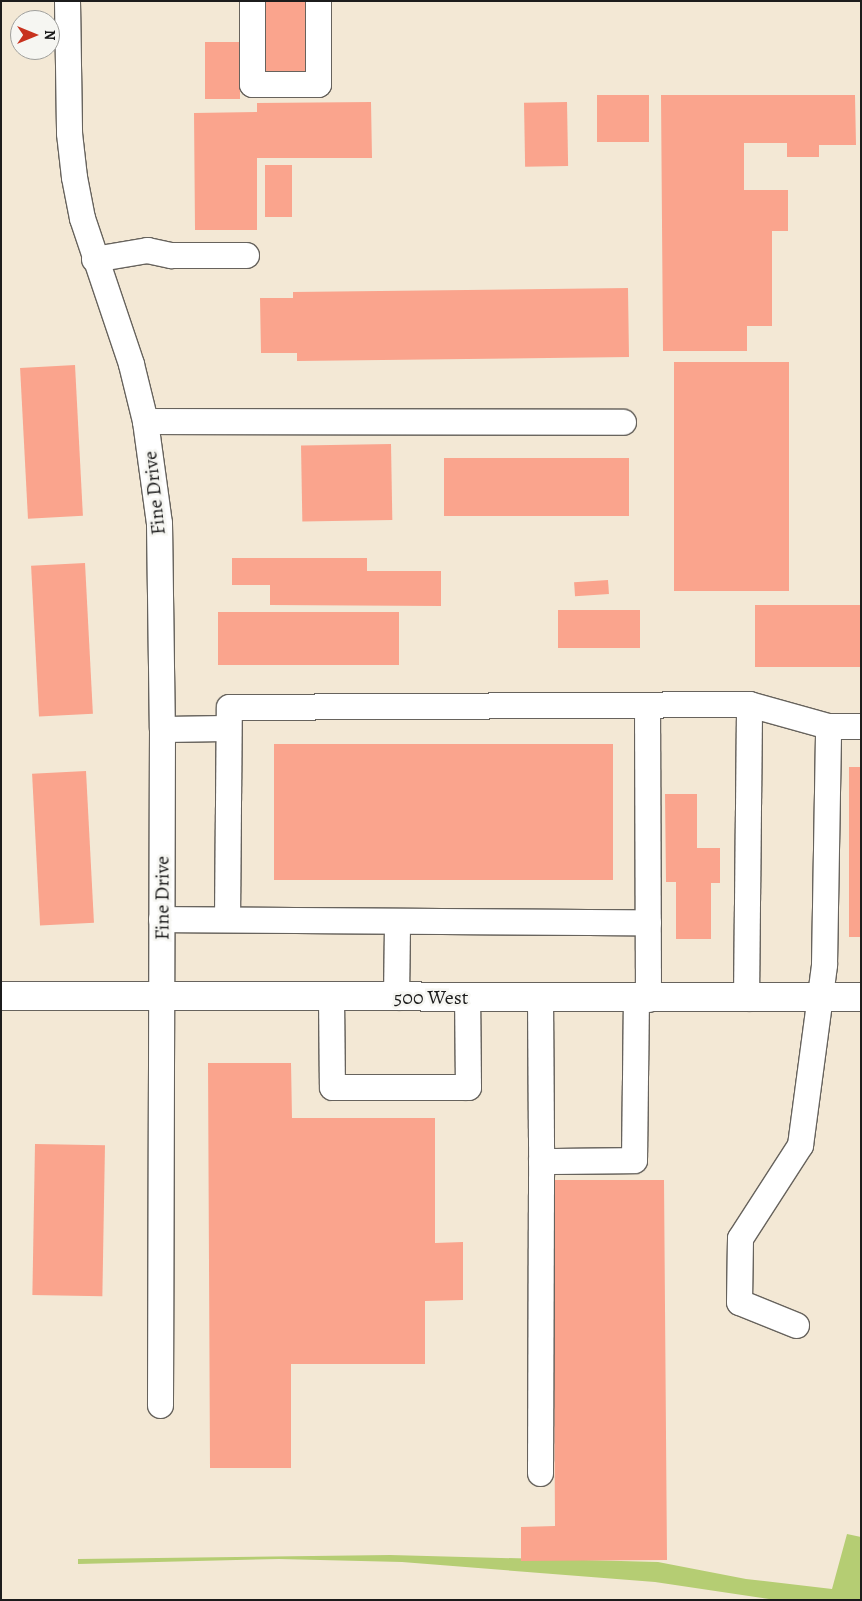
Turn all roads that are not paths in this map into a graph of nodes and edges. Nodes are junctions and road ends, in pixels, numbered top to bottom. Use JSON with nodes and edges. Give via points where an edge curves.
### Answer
{"nodes":[{"id":1,"x":67,"y":1,"type":"edge"},
{"id":2,"x":252,"y":1,"type":"edge"},
{"id":3,"x":318,"y":1,"type":"edge"},
{"id":4,"x":246,"y":255,"type":"dead end"},
{"id":5,"x":94,"y":259,"type":"junction"},
{"id":6,"x":145,"y":421,"type":"junction"},
{"id":7,"x":623,"y":422,"type":"dead end"},
{"id":8,"x":749,"y":704,"type":"junction"},
{"id":9,"x":647,"y":705,"type":"junction"},
{"id":10,"x":828,"y":726,"type":"junction"},
{"id":11,"x":861,"y":726,"type":"edge"},
{"id":12,"x":228,"y":728,"type":"junction"},
{"id":13,"x":162,"y":729,"type":"junction"},
{"id":14,"x":161,"y":919,"type":"junction"},
{"id":15,"x":227,"y":919,"type":"junction"},
{"id":16,"x":397,"y":922,"type":"junction"},
{"id":17,"x":648,"y":922,"type":"junction"},
{"id":18,"x":1,"y":996,"type":"edge"},
{"id":19,"x":162,"y":996,"type":"junction"},
{"id":20,"x":331,"y":997,"type":"junction"},
{"id":21,"x":396,"y":997,"type":"junction"},
{"id":22,"x":467,"y":997,"type":"junction"},
{"id":23,"x":540,"y":998,"type":"junction"},
{"id":24,"x":642,"y":998,"type":"junction"},
{"id":25,"x":746,"y":998,"type":"junction"},
{"id":26,"x":819,"y":998,"type":"junction"},
{"id":27,"x":861,"y":998,"type":"edge"},
{"id":28,"x":541,"y":1161,"type":"junction"},
{"id":29,"x":796,"y":1325,"type":"dead end"},
{"id":30,"x":160,"y":1405,"type":"dead end"},
{"id":31,"x":540,"y":1473,"type":"dead end"}],
"edges":[{"from":1,"to":5,"type":"street","name":"Fine Drive","via":[[69,133],[82,218]]},
{"from":2,"to":3,"type":"street","via":[[252,84],[318,84]]},
{"from":4,"to":5,"type":"street","via":[[171,255],[147,250]]},
{"from":5,"to":6,"type":"street","name":"Fine Drive","via":[[131,364]]},
{"from":6,"to":7,"type":"street"},
{"from":6,"to":13,"type":"street","name":"Fine Drive","via":[[159,523]]},
{"from":8,"to":9,"type":"street"},
{"from":8,"to":10,"type":"street"},
{"from":8,"to":25,"type":"street"},
{"from":9,"to":12,"type":"street","via":[[229,708]]},
{"from":9,"to":17,"type":"street"},
{"from":10,"to":11,"type":"street"},
{"from":10,"to":26,"type":"street","via":[[824,964]]},
{"from":12,"to":13,"type":"street"},
{"from":12,"to":15,"type":"street"},
{"from":13,"to":14,"type":"street","name":"Fine Drive"},
{"from":14,"to":15,"type":"street"},
{"from":14,"to":19,"type":"street","name":"Fine Drive"},
{"from":15,"to":16,"type":"street"},
{"from":16,"to":17,"type":"street"},
{"from":16,"to":21,"type":"street"},
{"from":17,"to":24,"type":"street"},
{"from":18,"to":19,"type":"main road","name":"500 West"},
{"from":19,"to":20,"type":"main road","name":"500 West"},
{"from":19,"to":30,"type":"street","name":"Fine Drive","via":[[159,1062]]},
{"from":20,"to":21,"type":"main road","name":"500 West"},
{"from":20,"to":22,"type":"street","via":[[332,1087],[468,1087]]},
{"from":21,"to":22,"type":"main road","name":"500 West"},
{"from":22,"to":23,"type":"main road","name":"500 West"},
{"from":23,"to":24,"type":"main road","name":"500 West"},
{"from":23,"to":28,"type":"street"},
{"from":24,"to":25,"type":"main road","name":"500 West"},
{"from":24,"to":28,"type":"street","via":[[634,1160]]},
{"from":25,"to":26,"type":"main road","name":"500 West"},
{"from":26,"to":27,"type":"main road","name":"500 West"},
{"from":26,"to":29,"type":"street","via":[[800,1145],[740,1238],[739,1302]]},
{"from":28,"to":31,"type":"street"}]}
